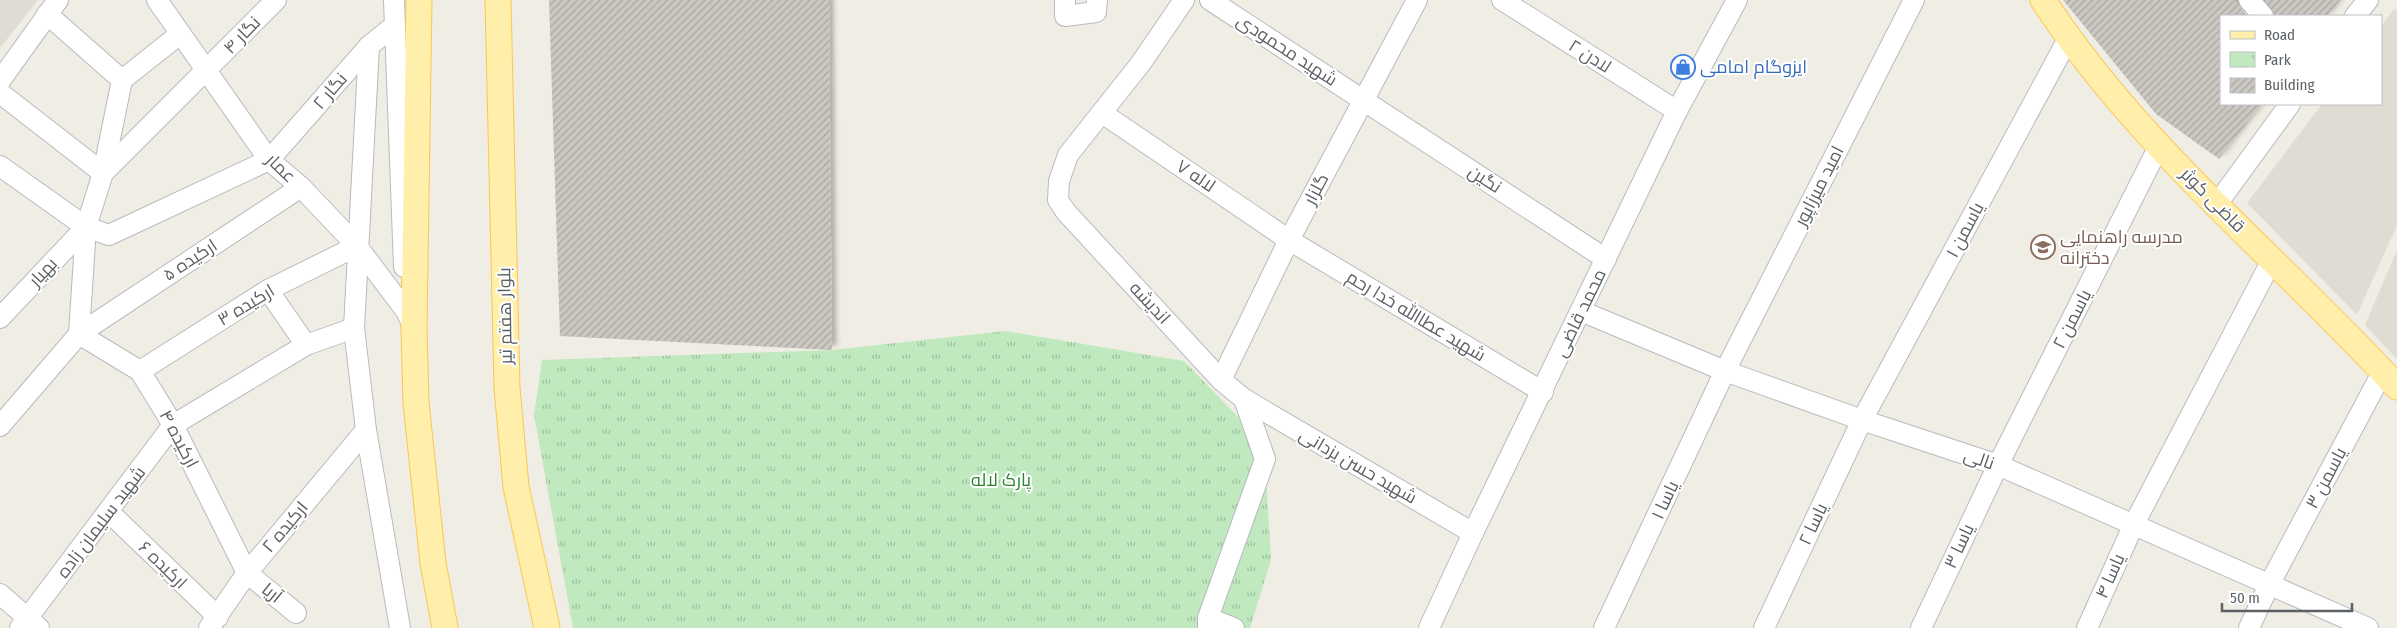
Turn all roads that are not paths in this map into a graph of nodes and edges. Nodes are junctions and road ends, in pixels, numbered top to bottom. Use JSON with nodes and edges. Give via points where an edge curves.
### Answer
{"nodes":[{"id":1,"x":158,"y":0,"type":"edge"},
{"id":2,"x":276,"y":0,"type":"edge"},
{"id":3,"x":394,"y":0,"type":"edge"},
{"id":4,"x":419,"y":0,"type":"edge"},
{"id":5,"x":498,"y":0,"type":"edge"},
{"id":6,"x":1065,"y":0,"type":"edge"},
{"id":7,"x":1097,"y":0,"type":"edge"},
{"id":8,"x":1184,"y":0,"type":"edge"},
{"id":9,"x":1210,"y":0,"type":"edge"},
{"id":10,"x":1417,"y":0,"type":"edge"},
{"id":11,"x":1502,"y":0,"type":"edge"},
{"id":12,"x":1737,"y":0,"type":"edge"},
{"id":13,"x":1914,"y":0,"type":"edge"},
{"id":14,"x":2043,"y":0,"type":"edge"},
{"id":15,"x":2249,"y":0,"type":"edge"},
{"id":16,"x":2368,"y":0,"type":"edge"},
{"id":17,"x":53,"y":7,"type":"edge"},
{"id":18,"x":2262,"y":15,"type":"edge"},
{"id":19,"x":2357,"y":15,"type":"edge"},
{"id":20,"x":394,"y":25,"type":"junction"},
{"id":21,"x":180,"y":34,"type":"junction"},
{"id":22,"x":2068,"y":39,"type":"junction"},
{"id":23,"x":370,"y":46,"type":"junction"},
{"id":24,"x":207,"y":70,"type":"junction"},
{"id":25,"x":122,"y":80,"type":"junction"},
{"id":26,"x":0,"y":81,"type":"edge"},
{"id":27,"x":0,"y":93,"type":"edge"},
{"id":28,"x":1363,"y":100,"type":"junction"},
{"id":29,"x":2289,"y":105,"type":"edge"},
{"id":30,"x":1677,"y":111,"type":"junction"},
{"id":31,"x":1102,"y":113,"type":"junction"},
{"id":32,"x":2159,"y":146,"type":"junction"},
{"id":33,"x":269,"y":160,"type":"junction"},
{"id":34,"x":0,"y":166,"type":"edge"},
{"id":35,"x":103,"y":173,"type":"junction"},
{"id":36,"x":301,"y":187,"type":"junction"},
{"id":37,"x":2217,"y":204,"type":"junction"},
{"id":38,"x":86,"y":227,"type":"junction"},
{"id":39,"x":1289,"y":240,"type":"junction"},
{"id":40,"x":357,"y":246,"type":"junction"},
{"id":41,"x":1606,"y":259,"type":"junction"},
{"id":42,"x":2272,"y":260,"type":"junction"},
{"id":43,"x":268,"y":290,"type":"junction"},
{"id":44,"x":1581,"y":311,"type":"junction"},
{"id":45,"x":0,"y":318,"type":"edge"},
{"id":46,"x":410,"y":320,"type":"junction"},
{"id":47,"x":354,"y":328,"type":"junction"},
{"id":48,"x":78,"y":334,"type":"junction"},
{"id":49,"x":306,"y":345,"type":"junction"},
{"id":50,"x":1725,"y":371,"type":"junction"},
{"id":51,"x":140,"y":372,"type":"junction"},
{"id":52,"x":2390,"y":379,"type":"edge"},
{"id":53,"x":1221,"y":380,"type":"junction"},
{"id":54,"x":1543,"y":392,"type":"junction"},
{"id":55,"x":1244,"y":399,"type":"junction"},
{"id":56,"x":1862,"y":420,"type":"junction"},
{"id":57,"x":173,"y":425,"type":"junction"},
{"id":58,"x":0,"y":426,"type":"edge"},
{"id":59,"x":366,"y":430,"type":"junction"},
{"id":60,"x":1998,"y":465,"type":"junction"},
{"id":61,"x":109,"y":512,"type":"junction"},
{"id":62,"x":2134,"y":524,"type":"junction"},
{"id":63,"x":1472,"y":533,"type":"junction"},
{"id":64,"x":247,"y":573,"type":"junction"},
{"id":65,"x":2268,"y":585,"type":"junction"},
{"id":66,"x":0,"y":594,"type":"edge"},
{"id":67,"x":296,"y":613,"type":"dead end"},
{"id":68,"x":214,"y":622,"type":"edge"},
{"id":69,"x":1208,"y":623,"type":"edge"},
{"id":70,"x":29,"y":624,"type":"edge"},
{"id":71,"x":400,"y":628,"type":"edge"},
{"id":72,"x":445,"y":628,"type":"edge"},
{"id":73,"x":547,"y":628,"type":"edge"},
{"id":74,"x":1234,"y":628,"type":"edge"},
{"id":75,"x":1429,"y":628,"type":"edge"},
{"id":76,"x":1604,"y":628,"type":"edge"},
{"id":77,"x":1764,"y":628,"type":"edge"},
{"id":78,"x":1921,"y":628,"type":"edge"},
{"id":79,"x":2087,"y":628,"type":"edge"},
{"id":80,"x":2248,"y":628,"type":"edge"},
{"id":81,"x":2368,"y":628,"type":"edge"}],
"edges":[{"from":1,"to":21,"type":"street","name":"عمار"},
{"from":2,"to":24,"type":"street","name":"نگار ۴"},
{"from":3,"to":20,"type":"street"},
{"from":4,"to":46,"type":"main road"},
{"from":5,"to":73,"type":"main road","name":"بلوار هفتم تیر","via":[[507,388],[516,488]]},
{"from":6,"to":7,"type":"street","via":[[1065,16],[1096,12]]},
{"from":8,"to":31,"type":"street","name":"اندیشه"},
{"from":9,"to":28,"type":"street","name":"شهید محمودی"},
{"from":10,"to":28,"type":"street","name":"گلزار"},
{"from":11,"to":30,"type":"street","name":"لادن ۲"},
{"from":12,"to":30,"type":"street","name":"محمد قاضی"},
{"from":13,"to":50,"type":"street","name":"امید میرزاپور"},
{"from":14,"to":22,"type":"main road","name":"قاضی کوثر"},
{"from":15,"to":18,"type":"street"},
{"from":16,"to":19,"type":"street"},
{"from":17,"to":25,"type":"street"},
{"from":17,"to":26,"type":"street"},
{"from":20,"to":23,"type":"street","name":"نگار ۲"},
{"from":20,"to":46,"type":"street"},
{"from":21,"to":24,"type":"street","name":"عمار"},
{"from":21,"to":25,"type":"street"},
{"from":22,"to":32,"type":"main road","name":"قاضی کوثر","via":[[2112,95]]},
{"from":22,"to":56,"type":"street","name":"یاسمن ۱"},
{"from":23,"to":33,"type":"street","name":"نگار ۲"},
{"from":23,"to":40,"type":"street"},
{"from":24,"to":33,"type":"street","name":"عمار"},
{"from":24,"to":35,"type":"street","name":"نگار ۴"},
{"from":25,"to":35,"type":"street"},
{"from":27,"to":35,"type":"street"},
{"from":28,"to":39,"type":"street","name":"گلزار"},
{"from":28,"to":41,"type":"street","name":"نگین"},
{"from":29,"to":37,"type":"street"},
{"from":30,"to":41,"type":"street","name":"محمد قاضی"},
{"from":31,"to":39,"type":"street","name":"لاله ۷"},
{"from":31,"to":53,"type":"street","name":"اندیشه","via":[[1068,155],[1059,181],[1058,200]]},
{"from":32,"to":37,"type":"main road","name":"قاضی کوثر"},
{"from":32,"to":60,"type":"street","name":"یاسمن ۲"},
{"from":33,"to":36,"type":"street","name":"عمار"},
{"from":33,"to":38,"type":"street","via":[[109,235]]},
{"from":34,"to":38,"type":"street"},
{"from":35,"to":38,"type":"street"},
{"from":36,"to":40,"type":"street","name":"عمار"},
{"from":36,"to":48,"type":"street","name":"ارکیده ۵"},
{"from":37,"to":42,"type":"main road","name":"قاضی کوثر"},
{"from":38,"to":45,"type":"street","name":"بهیار"},
{"from":38,"to":48,"type":"street"},
{"from":39,"to":53,"type":"street","name":"گلزار"},
{"from":39,"to":54,"type":"street","name":"شهید عطاالله خدا رحم"},
{"from":40,"to":43,"type":"street","name":"ارکیده ۳"},
{"from":40,"to":46,"type":"street","name":"عمار"},
{"from":40,"to":47,"type":"street"},
{"from":41,"to":44,"type":"street","name":"محمد قاضی"},
{"from":42,"to":52,"type":"main road","name":"قاضی کوثر"},
{"from":42,"to":62,"type":"street"},
{"from":43,"to":49,"type":"street"},
{"from":43,"to":51,"type":"street","name":"ارکیده ۳"},
{"from":44,"to":50,"type":"street","name":"نالی"},
{"from":44,"to":54,"type":"street","name":"محمد قاضی"},
{"from":46,"to":72,"type":"main road","via":[[433,563]]},
{"from":47,"to":49,"type":"street"},
{"from":47,"to":59,"type":"street"},
{"from":48,"to":51,"type":"street","name":"ارکیده ۴"},
{"from":48,"to":58,"type":"street","name":"ارکیده ۵"},
{"from":49,"to":57,"type":"street"},
{"from":50,"to":56,"type":"street","name":"نالی"},
{"from":50,"to":76,"type":"street","name":"یاسا ۱"},
{"from":51,"to":57,"type":"street","name":"ارکیده ۴"},
{"from":52,"to":65,"type":"street","name":"یاسمن ۳"},
{"from":53,"to":55,"type":"street","name":"اندیشه"},
{"from":54,"to":63,"type":"street","name":"محمد قاضی"},
{"from":55,"to":63,"type":"street","name":"شهید حسن یزدانی"},
{"from":55,"to":69,"type":"street","via":[[1265,459]]},
{"from":56,"to":60,"type":"street","name":"نالی"},
{"from":56,"to":77,"type":"street","name":"یاسا ۲"},
{"from":57,"to":61,"type":"street","name":"شهید سلیمان زاده"},
{"from":57,"to":64,"type":"street","name":"ارکیده ۴"},
{"from":59,"to":64,"type":"street","name":"ارکیده ۲"},
{"from":59,"to":71,"type":"street"},
{"from":60,"to":62,"type":"street","name":"نالی"},
{"from":60,"to":78,"type":"street","name":"یاسا ۳"},
{"from":61,"to":68,"type":"street","name":"ارکیده ۶"},
{"from":61,"to":70,"type":"street","name":"شهید سلیمان زاده"},
{"from":62,"to":65,"type":"street","name":"نالی"},
{"from":62,"to":79,"type":"street","name":"یاسا ۴"},
{"from":63,"to":75,"type":"street","name":"محمد قاضی"},
{"from":64,"to":67,"type":"street","name":"آریا"},
{"from":64,"to":68,"type":"street","name":"ارکیده ۲"},
{"from":65,"to":80,"type":"street","name":"یاسمن ۳"},
{"from":65,"to":81,"type":"street","name":"نالی"},
{"from":66,"to":70,"type":"street"},
{"from":69,"to":74,"type":"street"}]}
